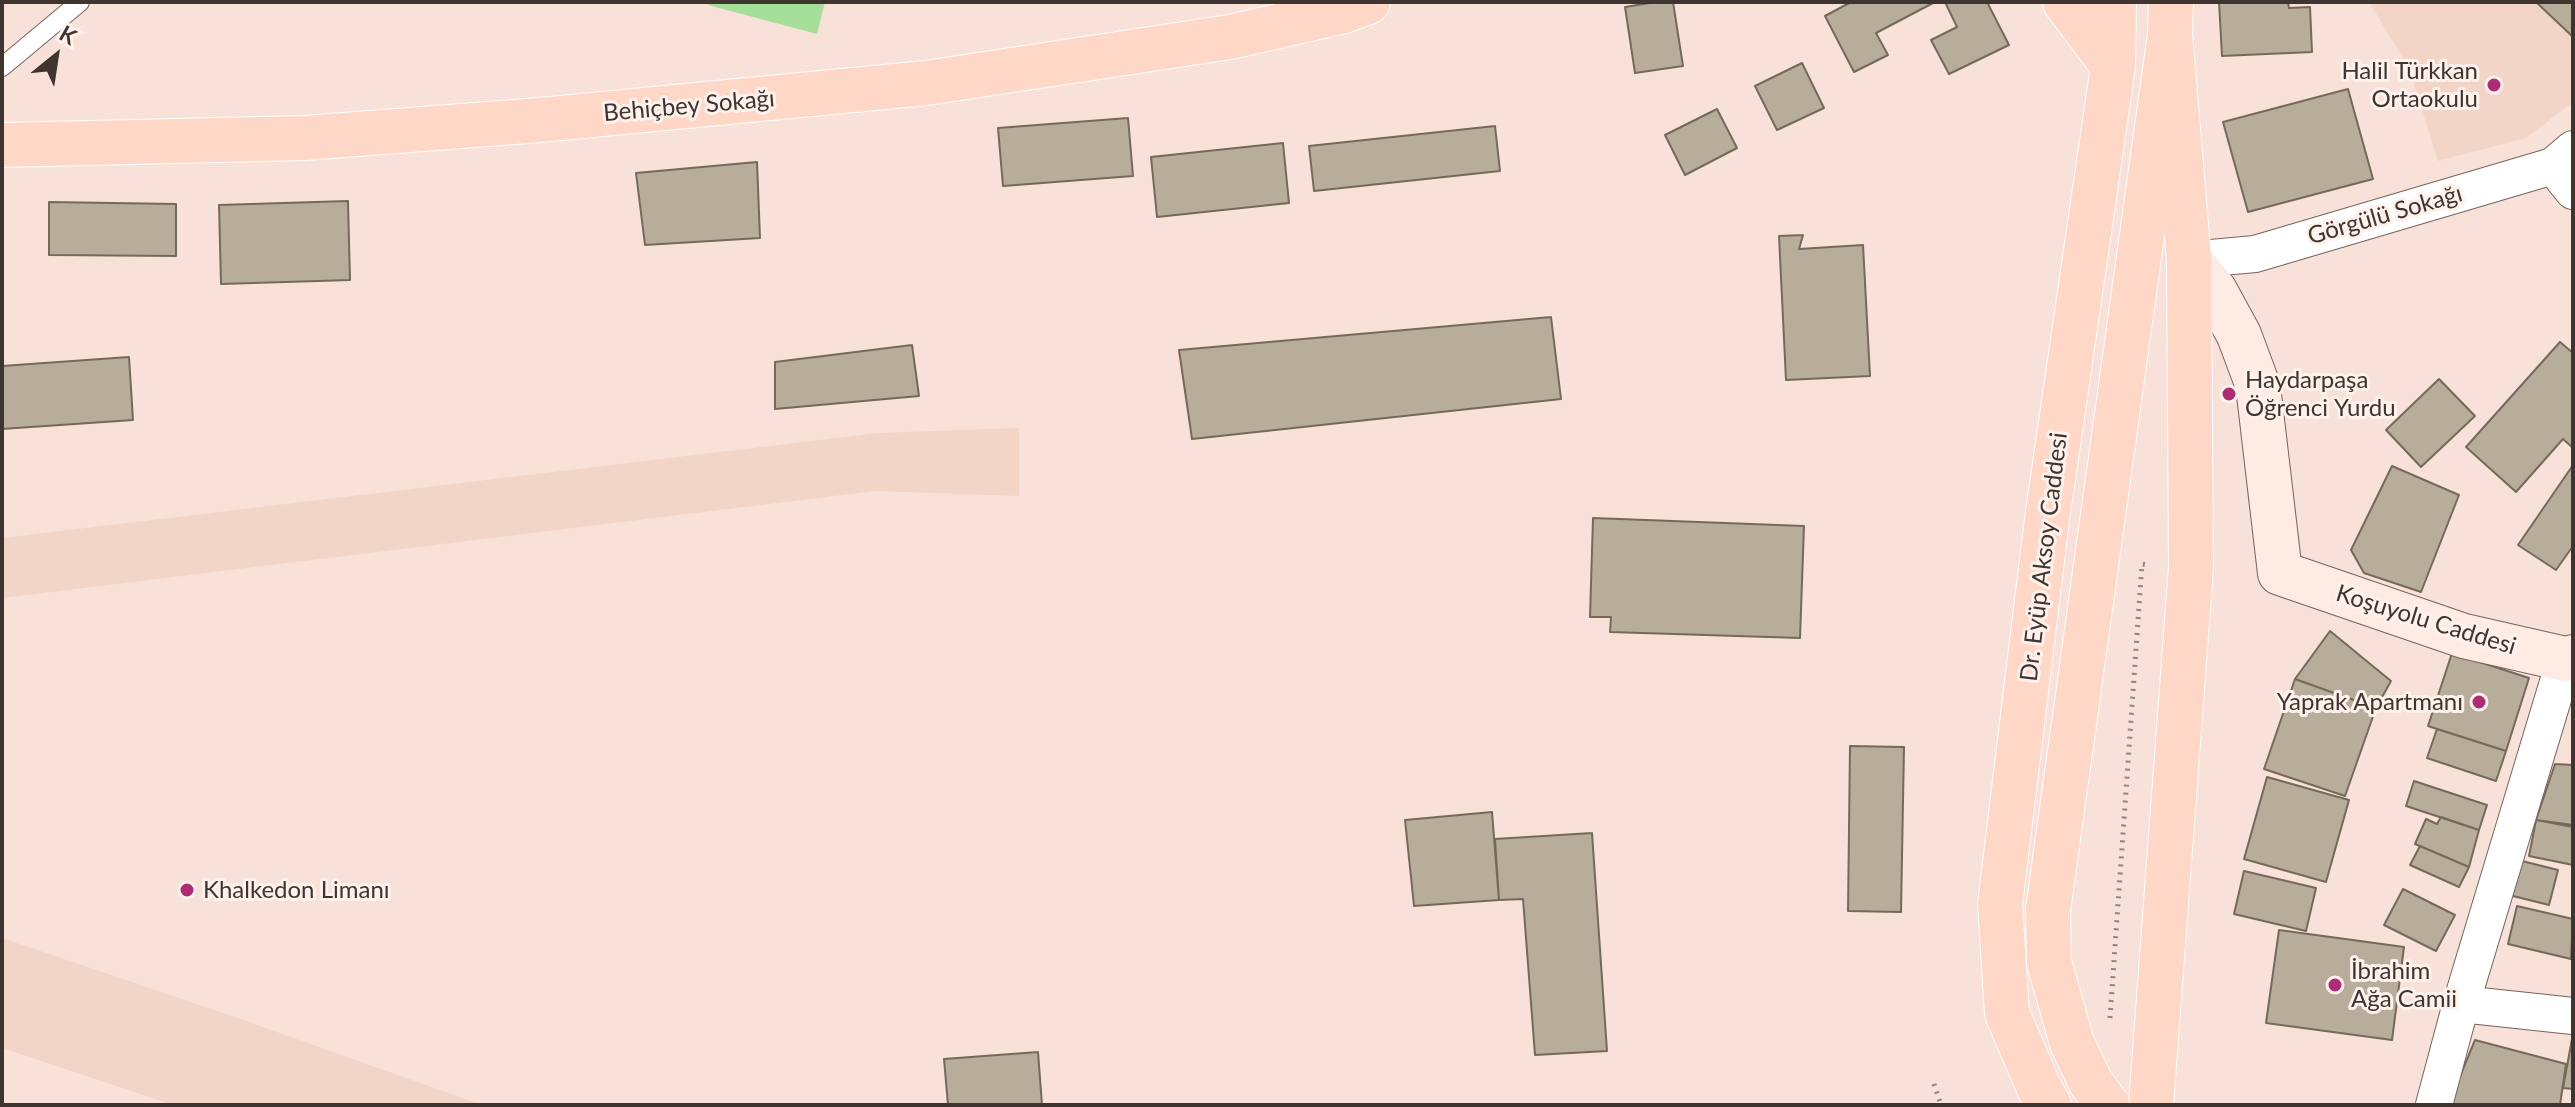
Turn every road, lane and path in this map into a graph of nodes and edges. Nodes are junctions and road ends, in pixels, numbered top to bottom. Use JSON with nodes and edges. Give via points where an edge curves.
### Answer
{"nodes":[{"id":1,"x":80,"y":2,"type":"edge"},
{"id":2,"x":1368,"y":2,"type":"edge"},
{"id":3,"x":2065,"y":2,"type":"edge"},
{"id":4,"x":2114,"y":2,"type":"edge"},
{"id":5,"x":2171,"y":18,"type":"edge"},
{"id":6,"x":2113,"y":66,"type":"junction"},
{"id":7,"x":2,"y":67,"type":"edge"},
{"id":8,"x":2,"y":145,"type":"edge"},
{"id":9,"x":2566,"y":169,"type":"edge"},
{"id":10,"x":2189,"y":260,"type":"junction"},
{"id":11,"x":2191,"y":567,"type":"junction"},
{"id":12,"x":2569,"y":658,"type":"edge"},
{"id":13,"x":2461,"y":1004,"type":"junction"},
{"id":14,"x":2573,"y":1016,"type":"edge"},
{"id":15,"x":2109,"y":1029,"type":"dead end"},
{"id":16,"x":1934,"y":1084,"type":"dead end"},
{"id":17,"x":1941,"y":1105,"type":"edge"},
{"id":18,"x":2049,"y":1105,"type":"edge"},
{"id":19,"x":2107,"y":1105,"type":"edge"},
{"id":20,"x":2151,"y":1105,"type":"edge"},
{"id":21,"x":2434,"y":1105,"type":"edge"}],
"edges":[{"from":1,"to":7,"type":"lane"},
{"from":2,"to":8,"type":"main road","name":"Behiçbey Sokağı","via":[[1230,37],[926,83],[305,138]]},
{"from":3,"to":6,"type":"main road"},
{"from":4,"to":6,"type":"main road","name":"Dr. Eyüp Aksoy Caddesi"},
{"from":5,"to":10,"type":"main road"},
{"from":5,"to":19,"type":"main road","bridge":true,"via":[[2048,910],[2049,962],[2072,1043]]},
{"from":6,"to":18,"type":"main road","name":"Dr. Eyüp Aksoy Caddesi","via":[[2047,519],[2000,904],[2007,1013]]},
{"from":9,"to":10,"type":"street","name":"Görgülü Sokağı","via":[[2255,254]]},
{"from":10,"to":11,"type":"main road"},
{"from":10,"to":12,"type":"main road","name":"Koşuyolu Caddesi","via":[[2215,291],[2258,386],[2280,573],[2464,636]]},
{"from":11,"to":15,"type":"path","via":[[2142,564]]},
{"from":11,"to":20,"type":"main road"},
{"from":12,"to":13,"type":"street"},
{"from":13,"to":14,"type":"street"},
{"from":13,"to":21,"type":"street"},
{"from":16,"to":17,"type":"path"}]}
